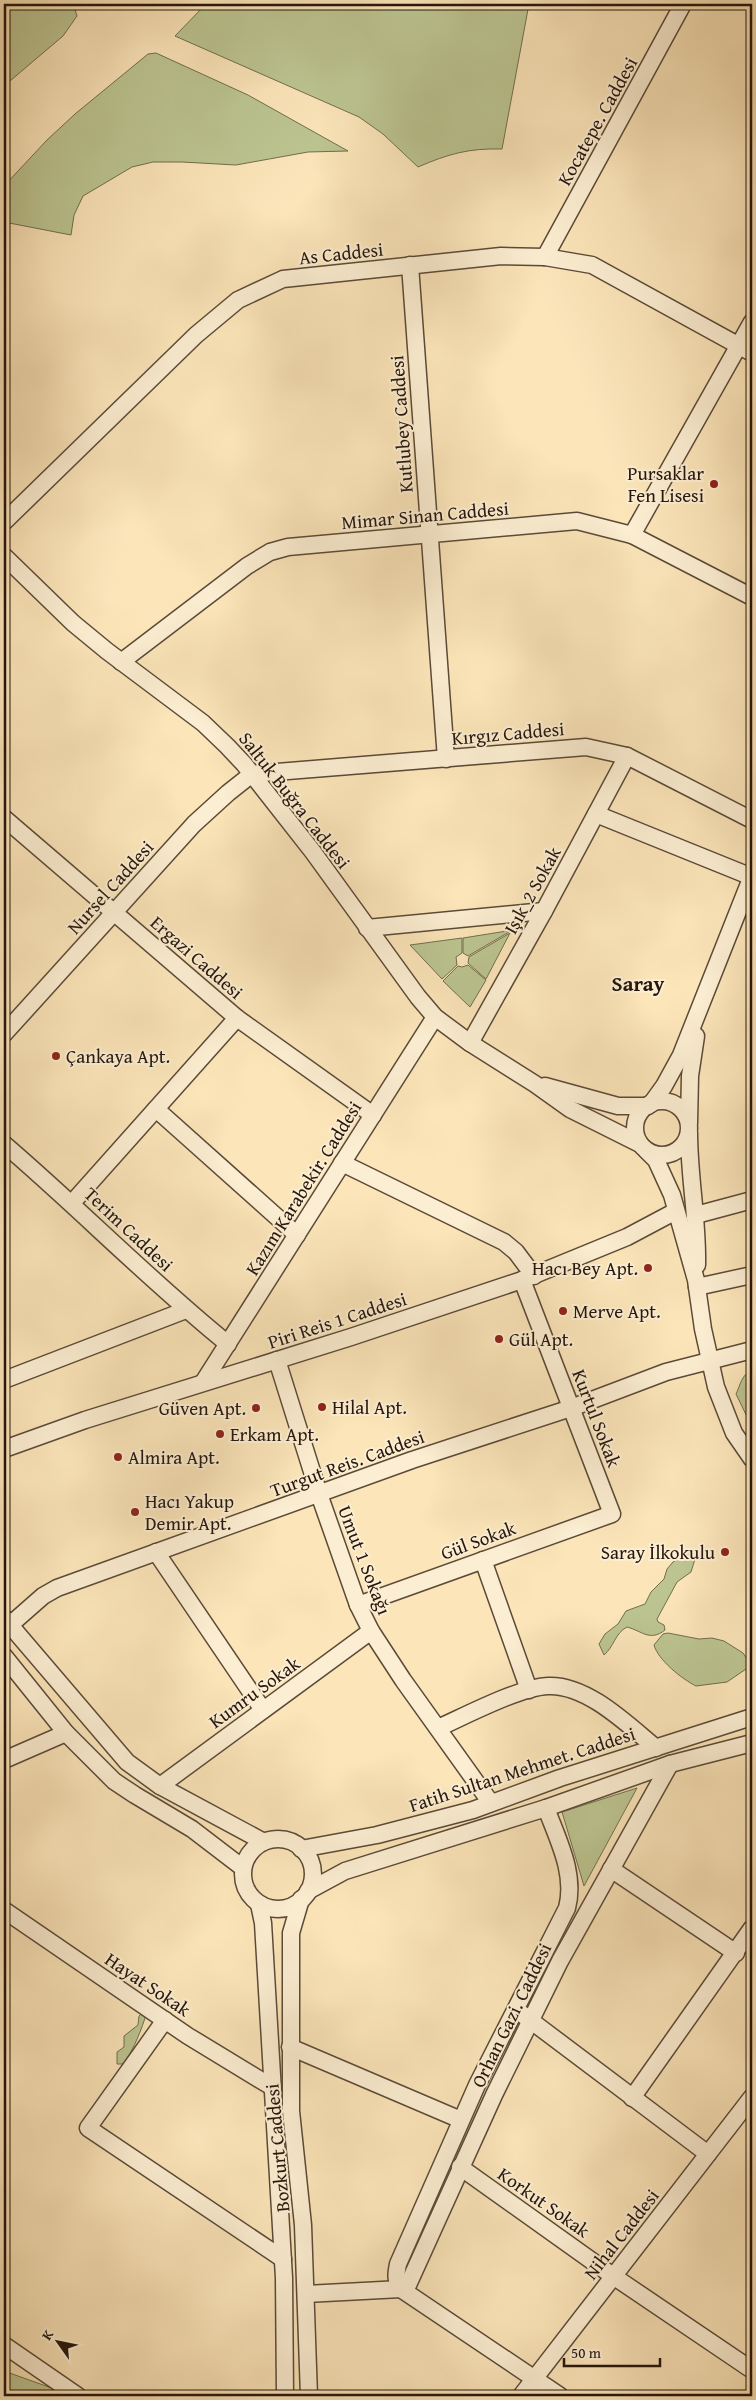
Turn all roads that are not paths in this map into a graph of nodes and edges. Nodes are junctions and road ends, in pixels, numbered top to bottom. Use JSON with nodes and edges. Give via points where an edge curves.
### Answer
{"nodes":[{"id":1,"x":683,"y":4,"type":"edge"},
{"id":2,"x":545,"y":257,"type":"junction"},
{"id":3,"x":410,"y":265,"type":"junction"},
{"id":4,"x":752,"y":322,"type":"edge"},
{"id":5,"x":746,"y":349,"type":"edge"},
{"id":6,"x":4,"y":522,"type":"edge"},
{"id":7,"x":429,"y":535,"type":"junction"},
{"id":8,"x":632,"y":535,"type":"junction"},
{"id":9,"x":4,"y":556,"type":"edge"},
{"id":10,"x":752,"y":597,"type":"edge"},
{"id":11,"x":121,"y":662,"type":"junction"},
{"id":12,"x":628,"y":756,"type":"junction"},
{"id":13,"x":446,"y":758,"type":"junction"},
{"id":14,"x":252,"y":774,"type":"junction"},
{"id":15,"x":596,"y":814,"type":"junction"},
{"id":16,"x":4,"y":818,"type":"edge"},
{"id":17,"x":752,"y":820,"type":"edge"},
{"id":18,"x":752,"y":876,"type":"edge"},
{"id":19,"x":544,"y":911,"type":"junction"},
{"id":20,"x":115,"y":912,"type":"junction"},
{"id":21,"x":367,"y":928,"type":"junction"},
{"id":22,"x":709,"y":985,"type":"junction"},
{"id":23,"x":435,"y":1017,"type":"junction"},
{"id":24,"x":237,"y":1018,"type":"junction"},
{"id":25,"x":4,"y":1034,"type":"edge"},
{"id":26,"x":470,"y":1043,"type":"junction"},
{"id":27,"x":536,"y":1084,"type":"junction"},
{"id":28,"x":650,"y":1105,"type":"junction"},
{"id":29,"x":156,"y":1109,"type":"junction"},
{"id":30,"x":373,"y":1115,"type":"junction"},
{"id":31,"x":689,"y":1129,"type":"junction"},
{"id":32,"x":4,"y":1144,"type":"edge"},
{"id":33,"x":643,"y":1147,"type":"junction"},
{"id":34,"x":342,"y":1163,"type":"junction"},
{"id":35,"x":752,"y":1200,"type":"edge"},
{"id":36,"x":72,"y":1202,"type":"junction"},
{"id":37,"x":676,"y":1211,"type":"junction"},
{"id":38,"x":696,"y":1215,"type":"junction"},
{"id":39,"x":297,"y":1235,"type":"junction"},
{"id":40,"x":752,"y":1275,"type":"edge"},
{"id":41,"x":528,"y":1278,"type":"junction"},
{"id":42,"x":696,"y":1284,"type":"junction"},
{"id":43,"x":186,"y":1310,"type":"junction"},
{"id":44,"x":228,"y":1344,"type":"junction"},
{"id":45,"x":752,"y":1350,"type":"edge"},
{"id":46,"x":277,"y":1360,"type":"junction"},
{"id":47,"x":709,"y":1361,"type":"junction"},
{"id":48,"x":4,"y":1380,"type":"edge"},
{"id":49,"x":204,"y":1382,"type":"junction"},
{"id":50,"x":571,"y":1408,"type":"junction"},
{"id":51,"x":4,"y":1449,"type":"edge"},
{"id":52,"x":752,"y":1459,"type":"edge"},
{"id":53,"x":319,"y":1494,"type":"junction"},
{"id":54,"x":612,"y":1514,"type":"joint"},
{"id":55,"x":156,"y":1552,"type":"junction"},
{"id":56,"x":483,"y":1560,"type":"junction"},
{"id":57,"x":358,"y":1605,"type":"junction"},
{"id":58,"x":7,"y":1621,"type":"edge"},
{"id":59,"x":371,"y":1631,"type":"junction"},
{"id":60,"x":4,"y":1656,"type":"edge"},
{"id":61,"x":529,"y":1690,"type":"junction"},
{"id":62,"x":263,"y":1710,"type":"junction"},
{"id":63,"x":752,"y":1717,"type":"edge"},
{"id":64,"x":438,"y":1728,"type":"junction"},
{"id":65,"x":66,"y":1733,"type":"junction"},
{"id":66,"x":752,"y":1743,"type":"edge"},
{"id":67,"x":656,"y":1748,"type":"junction"},
{"id":68,"x":4,"y":1760,"type":"edge"},
{"id":69,"x":670,"y":1764,"type":"junction"},
{"id":70,"x":160,"y":1786,"type":"junction"},
{"id":71,"x":491,"y":1803,"type":"junction"},
{"id":72,"x":546,"y":1808,"type":"junction"},
{"id":73,"x":264,"y":1842,"type":"junction"},
{"id":74,"x":302,"y":1849,"type":"junction"},
{"id":75,"x":243,"y":1868,"type":"junction"},
{"id":76,"x":611,"y":1869,"type":"junction"},
{"id":77,"x":305,"y":1895,"type":"junction"},
{"id":78,"x":259,"y":1904,"type":"junction"},
{"id":79,"x":4,"y":1910,"type":"edge"},
{"id":80,"x":752,"y":1928,"type":"edge"},
{"id":81,"x":736,"y":1952,"type":"junction"},
{"id":82,"x":516,"y":2009,"type":"junction"},
{"id":83,"x":165,"y":2020,"type":"junction"},
{"id":84,"x":531,"y":2021,"type":"junction"},
{"id":85,"x":290,"y":2047,"type":"junction"},
{"id":86,"x":272,"y":2087,"type":"junction"},
{"id":87,"x":752,"y":2097,"type":"edge"},
{"id":88,"x":632,"y":2098,"type":"junction"},
{"id":89,"x":461,"y":2120,"type":"junction"},
{"id":90,"x":708,"y":2154,"type":"junction"},
{"id":91,"x":460,"y":2167,"type":"junction"},
{"id":92,"x":283,"y":2258,"type":"junction"},
{"id":93,"x":613,"y":2276,"type":"junction"},
{"id":94,"x":401,"y":2289,"type":"junction"},
{"id":95,"x":306,"y":2294,"type":"junction"},
{"id":96,"x":4,"y":2346,"type":"edge"},
{"id":97,"x":752,"y":2370,"type":"edge"},
{"id":98,"x":535,"y":2378,"type":"junction"},
{"id":99,"x":78,"y":2396,"type":"edge"},
{"id":100,"x":285,"y":2396,"type":"edge"},
{"id":101,"x":309,"y":2396,"type":"edge"},
{"id":102,"x":521,"y":2396,"type":"edge"},
{"id":103,"x":560,"y":2396,"type":"edge"}],
"edges":[{"from":1,"to":2,"type":"street","name":"Kocatepe. Caddesi"},
{"from":2,"to":3,"type":"street","name":"As Caddesi","via":[[501,256]]},
{"from":2,"to":5,"type":"street","name":"As Caddesi","via":[[592,266]]},
{"from":3,"to":6,"type":"street","name":"As Caddesi","via":[[283,279],[238,300],[196,335]]},
{"from":3,"to":7,"type":"street","name":"Kutlubey Caddesi"},
{"from":4,"to":5,"type":"street"},
{"from":5,"to":8,"type":"street"},
{"from":7,"to":8,"type":"street","name":"Mimar Sinan Caddesi","via":[[577,521]]},
{"from":7,"to":11,"type":"street","name":"Mimar Sinan Caddesi","via":[[288,547],[270,552]]},
{"from":7,"to":13,"type":"street","name":"Kutlubey Caddesi"},
{"from":8,"to":10,"type":"street","name":"Mimar Sinan Caddesi"},
{"from":9,"to":11,"type":"street","name":"Saltuk Buğra Caddesi","via":[[73,623]]},
{"from":11,"to":14,"type":"street","name":"Saltuk Buğra Caddesi","via":[[203,723]]},
{"from":12,"to":13,"type":"street","name":"Kırgız Caddesi","via":[[586,747]]},
{"from":12,"to":15,"type":"street","name":"Işık_2 Sokak"},
{"from":12,"to":17,"type":"street","name":"Kırgız Caddesi"},
{"from":13,"to":14,"type":"street","name":"Kırgız Caddesi"},
{"from":14,"to":20,"type":"street","name":"Nursel Caddesi","via":[[194,824]]},
{"from":14,"to":21,"type":"street","name":"Saltuk Buğra Caddesi"},
{"from":15,"to":18,"type":"street"},
{"from":15,"to":19,"type":"street","name":"Işık_2 Sokak"},
{"from":16,"to":20,"type":"street","name":"Ergazi Caddesi"},
{"from":18,"to":22,"type":"street"},
{"from":19,"to":21,"type":"street"},
{"from":19,"to":26,"type":"street","name":"Işık_2 Sokak"},
{"from":20,"to":24,"type":"street","name":"Ergazi Caddesi"},
{"from":20,"to":25,"type":"street","name":"Nursel Caddesi"},
{"from":21,"to":23,"type":"street","name":"Saltuk Buğra Caddesi"},
{"from":22,"to":28,"type":"street","via":[[681,1055]]},
{"from":22,"to":31,"type":"street","via":[[693,1050]]},
{"from":23,"to":26,"type":"street","name":"Saltuk Buğra Caddesi"},
{"from":23,"to":30,"type":"street","name":"Kazım Karabekir. Caddesi"},
{"from":24,"to":29,"type":"street"},
{"from":24,"to":30,"type":"street","name":"Ergazi Caddesi"},
{"from":26,"to":27,"type":"street","name":"Saltuk Buğra Caddesi"},
{"from":27,"to":28,"type":"street","name":"Saltuk Buğra Caddesi","via":[[618,1106]]},
{"from":27,"to":33,"type":"street","name":"Saltuk Buğra Caddesi","via":[[570,1109]]},
{"from":28,"to":31,"type":"street","via":[[672,1103],[683,1112]]},
{"from":28,"to":33,"type":"street","via":[[642,1111],[635,1127]]},
{"from":29,"to":36,"type":"street"},
{"from":29,"to":39,"type":"street"},
{"from":30,"to":34,"type":"street","name":"Kazım Karabekir. Caddesi"},
{"from":31,"to":33,"type":"street","via":[[683,1145],[671,1154],[663,1155]]},
{"from":31,"to":38,"type":"street"},
{"from":32,"to":36,"type":"street","name":"Terim Caddesi"},
{"from":33,"to":37,"type":"street","via":[[656,1160]]},
{"from":34,"to":39,"type":"street","name":"Kazım Karabekir. Caddesi"},
{"from":34,"to":41,"type":"street","name":"Kurtul Sokak","via":[[504,1242],[516,1252]]},
{"from":35,"to":38,"type":"street"},
{"from":36,"to":43,"type":"street","name":"Terim Caddesi"},
{"from":37,"to":41,"type":"street","name":"Piri Reis 1 Caddesi","via":[[627,1237]]},
{"from":37,"to":42,"type":"street"},
{"from":38,"to":42,"type":"street"},
{"from":39,"to":44,"type":"street","name":"Kazım Karabekir. Caddesi"},
{"from":40,"to":42,"type":"street"},
{"from":41,"to":46,"type":"street","name":"Piri Reis 1 Caddesi"},
{"from":41,"to":50,"type":"street","name":"Kurtul Sokak"},
{"from":42,"to":47,"type":"street"},
{"from":43,"to":44,"type":"street","name":"Terim Caddesi"},
{"from":43,"to":48,"type":"street"},
{"from":44,"to":49,"type":"street","name":"Kazım Karabekir. Caddesi"},
{"from":45,"to":47,"type":"street","name":"Turgut Reis. Caddesi"},
{"from":46,"to":49,"type":"street","name":"Piri Reis 1 Caddesi"},
{"from":46,"to":53,"type":"street","name":"Umut 1 Sokağı"},
{"from":47,"to":50,"type":"street","name":"Turgut Reis. Caddesi","via":[[666,1372]]},
{"from":47,"to":52,"type":"street","via":[[734,1433]]},
{"from":49,"to":51,"type":"street","name":"Piri Reis 1 Caddesi"},
{"from":50,"to":53,"type":"street","name":"Turgut Reis. Caddesi"},
{"from":50,"to":54,"type":"street","name":"Kurtul Sokak"},
{"from":53,"to":55,"type":"street","name":"Turgut Reis. Caddesi"},
{"from":53,"to":57,"type":"street","name":"Umut 1 Sokağı"},
{"from":54,"to":56,"type":"street","name":"Gül Sokak"},
{"from":55,"to":58,"type":"street","name":"Turgut Reis. Caddesi","via":[[58,1588]]},
{"from":55,"to":62,"type":"street"},
{"from":56,"to":57,"type":"street","name":"Gül Sokak"},
{"from":56,"to":61,"type":"street"},
{"from":57,"to":59,"type":"street","name":"Umut 1 Sokağı"},
{"from":58,"to":70,"type":"street","via":[[116,1751]]},
{"from":59,"to":62,"type":"street","name":"Kumru Sokak"},
{"from":59,"to":64,"type":"street","name":"Umut 1 Sokağı"},
{"from":60,"to":65,"type":"street"},
{"from":61,"to":64,"type":"street"},
{"from":61,"to":67,"type":"street","via":[[548,1686],[576,1691],[615,1714]]},
{"from":62,"to":70,"type":"street","name":"Kumru Sokak"},
{"from":63,"to":67,"type":"street","name":"Fatih Sultan Mehmet. Caddesi"},
{"from":64,"to":71,"type":"street","name":"Umut 1 Sokağı"},
{"from":65,"to":68,"type":"street"},
{"from":65,"to":75,"type":"street","via":[[114,1780],[135,1796],[192,1828]]},
{"from":66,"to":69,"type":"street"},
{"from":67,"to":71,"type":"street","name":"Fatih Sultan Mehmet. Caddesi"},
{"from":69,"to":72,"type":"street"},
{"from":69,"to":76,"type":"street","name":"Orhan Gazi. Caddesi"},
{"from":70,"to":73,"type":"street"},
{"from":71,"to":74,"type":"street","name":"Fatih Sultan Mehmet. Caddesi","via":[[377,1834]]},
{"from":72,"to":77,"type":"street","via":[[345,1870]]},
{"from":72,"to":82,"type":"street","name":"Orhan Gazi. Caddesi","via":[[571,1882],[570,1896]]},
{"from":73,"to":74,"type":"street","via":[[293,1842]]},
{"from":73,"to":75,"type":"street","via":[[250,1853]]},
{"from":74,"to":77,"type":"street","via":[[312,1869],[312,1880]]},
{"from":75,"to":78,"type":"street","via":[[245,1886]]},
{"from":76,"to":81,"type":"street"},
{"from":76,"to":84,"type":"street","name":"Orhan Gazi. Caddesi"},
{"from":77,"to":78,"type":"street","via":[[281,1909]]},
{"from":77,"to":85,"type":"street","name":"Bozkurt Caddesi","via":[[291,1933]]},
{"from":78,"to":86,"type":"street","name":"Bozkurt Caddesi","via":[[263,1923]]},
{"from":79,"to":83,"type":"street","name":"Hayat Sokak"},
{"from":80,"to":81,"type":"street"},
{"from":81,"to":88,"type":"street"},
{"from":82,"to":84,"type":"street"},
{"from":82,"to":89,"type":"street","name":"Orhan Gazi. Caddesi"},
{"from":83,"to":86,"type":"street","name":"Hayat Sokak"},
{"from":83,"to":92,"type":"street","via":[[88,2128]]},
{"from":84,"to":88,"type":"street"},
{"from":84,"to":91,"type":"street","name":"Orhan Gazi. Caddesi"},
{"from":85,"to":89,"type":"street"},
{"from":85,"to":95,"type":"street","name":"Bozkurt Caddesi","via":[[291,2111],[303,2224]]},
{"from":86,"to":92,"type":"street","name":"Bozkurt Caddesi"},
{"from":87,"to":90,"type":"street","name":"Nihal Caddesi"},
{"from":88,"to":90,"type":"street"},
{"from":89,"to":94,"type":"street","name":"Orhan Gazi. Caddesi","via":[[398,2264],[396,2282]]},
{"from":90,"to":93,"type":"street","name":"Nihal Caddesi"},
{"from":91,"to":93,"type":"street","name":"Korkut Sokak"},
{"from":91,"to":94,"type":"street","name":"Orhan Gazi. Caddesi","via":[[412,2277]]},
{"from":92,"to":100,"type":"street","name":"Bozkurt Caddesi"},
{"from":93,"to":97,"type":"street","name":"Korkut Sokak"},
{"from":93,"to":98,"type":"street","name":"Nihal Caddesi"},
{"from":94,"to":95,"type":"street"},
{"from":94,"to":98,"type":"street"},
{"from":95,"to":101,"type":"street","name":"Bozkurt Caddesi"},
{"from":96,"to":99,"type":"street"},
{"from":98,"to":102,"type":"street","name":"Nihal Caddesi"},
{"from":98,"to":103,"type":"street"}]}
